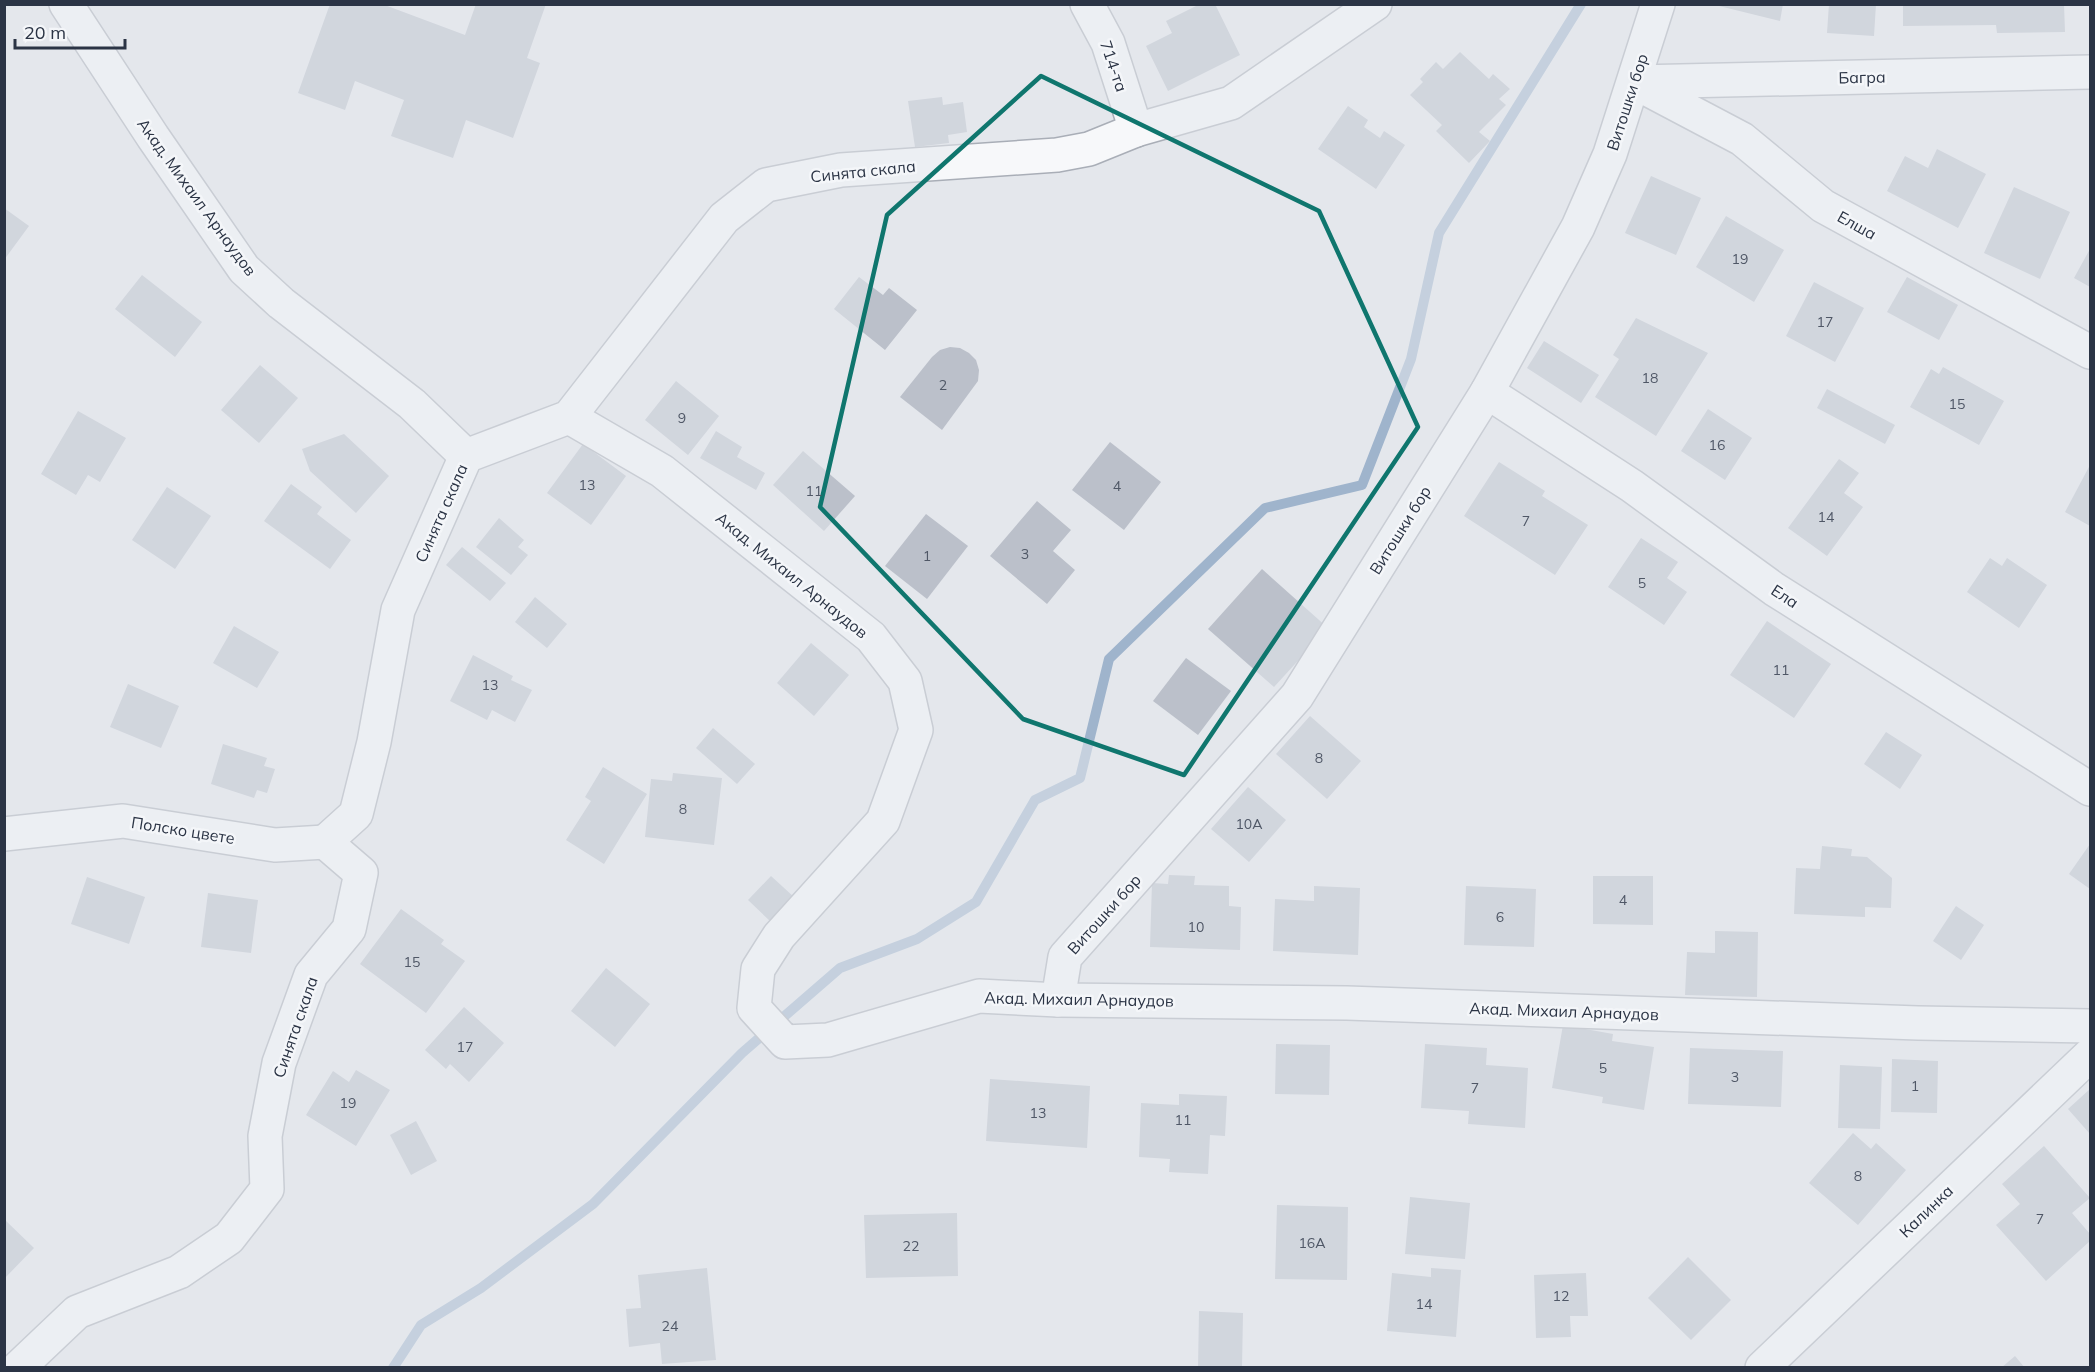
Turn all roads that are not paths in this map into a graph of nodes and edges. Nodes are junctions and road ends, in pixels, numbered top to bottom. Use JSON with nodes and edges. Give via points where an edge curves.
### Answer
{"nodes":[{"id":1,"x":66,"y":4,"type":"edge"},
{"id":2,"x":1087,"y":4,"type":"edge"},
{"id":3,"x":1375,"y":4,"type":"edge"},
{"id":4,"x":1658,"y":4,"type":"edge"},
{"id":5,"x":2091,"y":72,"type":"edge"},
{"id":6,"x":1634,"y":82,"type":"junction"},
{"id":7,"x":1136,"y":130,"type":"junction"},
{"id":8,"x":2091,"y":352,"type":"edge"},
{"id":9,"x":1487,"y":392,"type":"junction"},
{"id":10,"x":568,"y":417,"type":"junction"},
{"id":11,"x":466,"y":456,"type":"junction"},
{"id":12,"x":2091,"y":789,"type":"edge"},
{"id":13,"x":4,"y":834,"type":"edge"},
{"id":14,"x":325,"y":842,"type":"junction"},
{"id":15,"x":1058,"y":1000,"type":"junction"},
{"id":16,"x":2091,"y":1026,"type":"edge"},
{"id":17,"x":2091,"y":1055,"type":"edge"},
{"id":18,"x":18,"y":1368,"type":"edge"},
{"id":19,"x":1762,"y":1368,"type":"edge"}],
"edges":[{"from":1,"to":11,"type":"street","name":"Акад. Михаил Арнаудов","via":[[244,268],[281,303],[412,404]]},
{"from":2,"to":7,"type":"street","name":"714-та","via":[[1108,43]]},
{"from":3,"to":7,"type":"street","name":"Синята скала","via":[[1231,103]]},
{"from":4,"to":6,"type":"street","name":"Витошки бор"},
{"from":5,"to":6,"type":"street","name":"Багра"},
{"from":6,"to":8,"type":"street","name":"Елша","via":[[1742,139],[1823,206]]},
{"from":6,"to":9,"type":"street","name":"Витошки бор","via":[[1610,154],[1578,227]]},
{"from":7,"to":10,"type":"street","name":"Синята скала","via":[[1089,149],[1057,155],[841,170],[766,185],[724,218]]},
{"from":9,"to":12,"type":"street","name":"Ела","via":[[1632,486],[1774,589]]},
{"from":9,"to":15,"type":"street","name":"Витошки бор","via":[[1297,696],[1065,957]]},
{"from":10,"to":11,"type":"street","name":"Синята скала"},
{"from":10,"to":15,"type":"street","name":"Акад. Михаил Арнаудов","via":[[662,471],[871,637],[905,681],[916,730],[883,820],[779,936],[758,969],[754,1008],[785,1042],[828,1040],[979,996]]},
{"from":11,"to":14,"type":"street","name":"Синята скала","via":[[398,610],[374,742],[356,814]]},
{"from":13,"to":14,"type":"street","name":"Полско цвете","via":[[123,821],[275,844]]},
{"from":14,"to":18,"type":"street","name":"Синята скала","via":[[361,873],[350,930],[311,975],[279,1063],[265,1136],[267,1189],[229,1238],[179,1272],[77,1312]]},
{"from":15,"to":16,"type":"street","name":"Акад. Михаил Арнаудов","via":[[1347,1003]]},
{"from":17,"to":19,"type":"street","name":"Калинка"}]}
